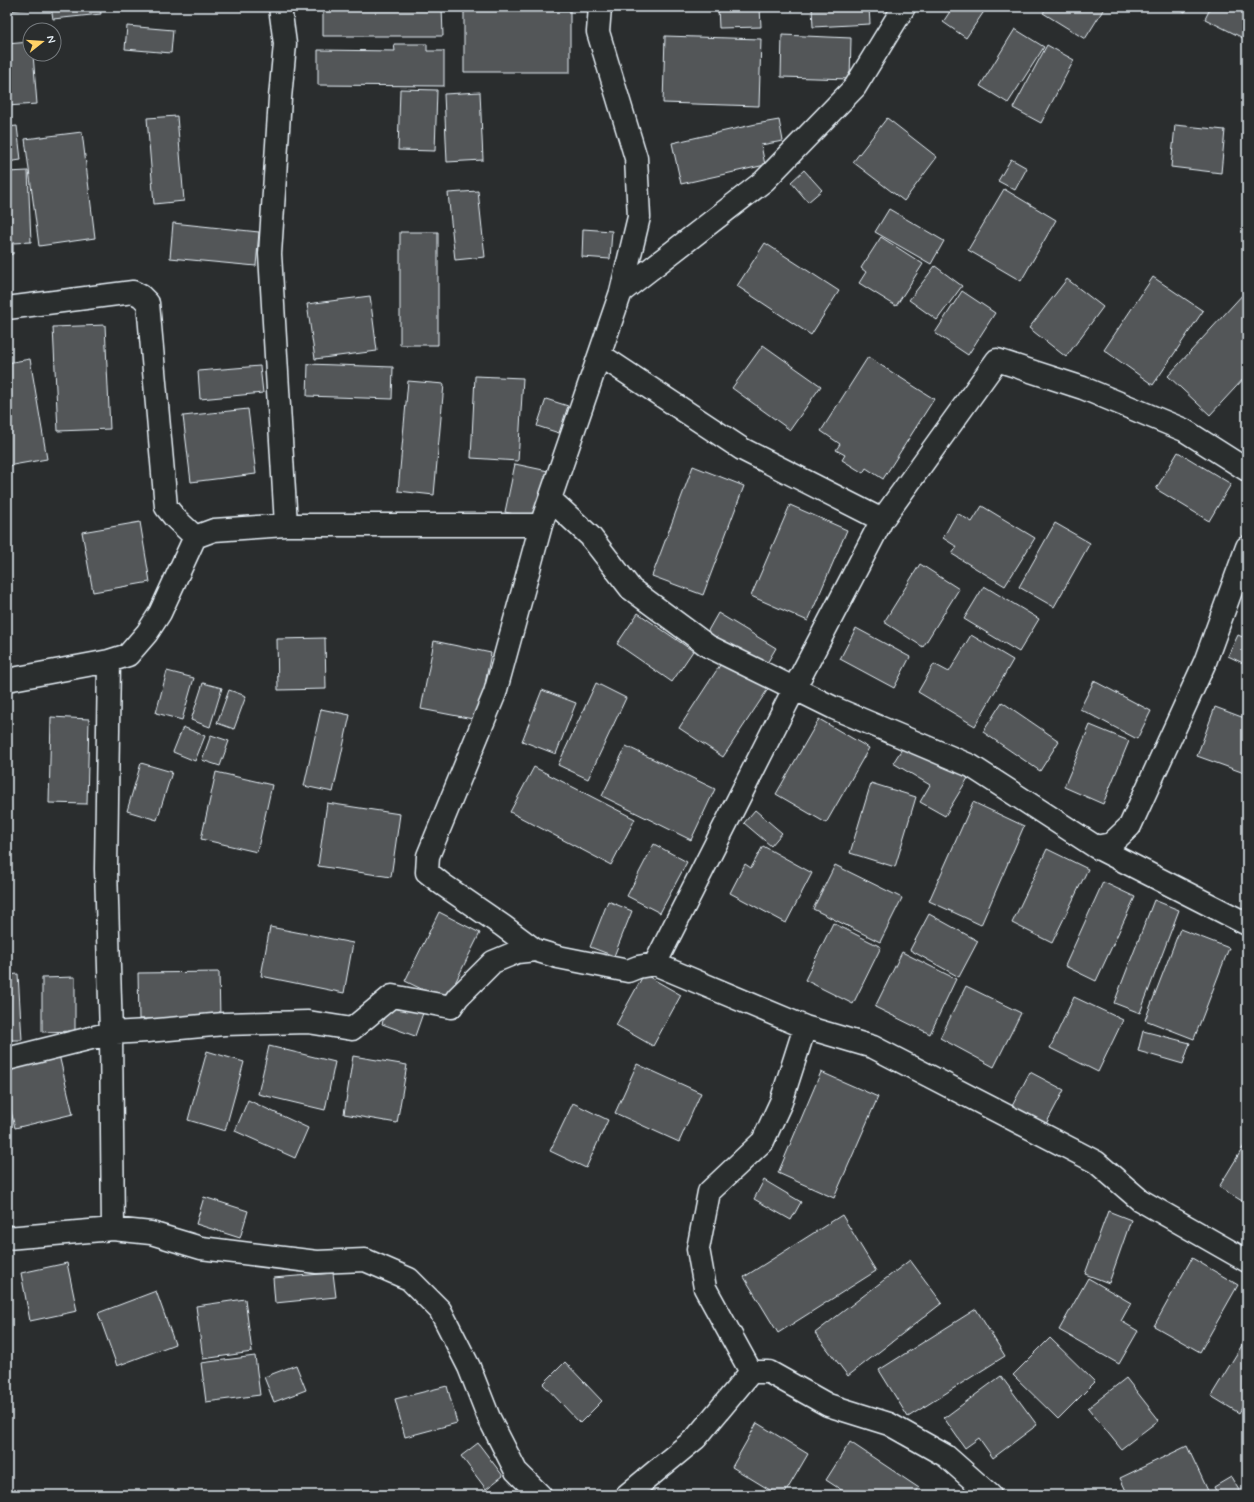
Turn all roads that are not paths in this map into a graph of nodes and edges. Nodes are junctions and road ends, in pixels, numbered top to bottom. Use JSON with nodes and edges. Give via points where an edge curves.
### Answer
{"nodes":[{"id":1,"x":280,"y":7,"type":"edge"},
{"id":2,"x":600,"y":7,"type":"edge"},
{"id":3,"x":904,"y":7,"type":"edge"},
{"id":4,"x":621,"y":292,"type":"junction"},
{"id":5,"x":7,"y":308,"type":"edge"},
{"id":6,"x":600,"y":355,"type":"junction"},
{"id":7,"x":1247,"y":470,"type":"edge"},
{"id":8,"x":550,"y":499,"type":"junction"},
{"id":9,"x":882,"y":520,"type":"junction"},
{"id":10,"x":541,"y":525,"type":"junction"},
{"id":11,"x":286,"y":526,"type":"junction"},
{"id":12,"x":195,"y":537,"type":"junction"},
{"id":13,"x":1247,"y":547,"type":"edge"},
{"id":14,"x":109,"y":661,"type":"junction"},
{"id":15,"x":7,"y":680,"type":"edge"},
{"id":16,"x":794,"y":689,"type":"junction"},
{"id":17,"x":1096,"y":847,"type":"junction"},
{"id":18,"x":1247,"y":924,"type":"edge"},
{"id":19,"x":535,"y":950,"type":"junction"},
{"id":20,"x":655,"y":964,"type":"junction"},
{"id":21,"x":805,"y":1027,"type":"junction"},
{"id":22,"x":111,"y":1033,"type":"junction"},
{"id":23,"x":7,"y":1060,"type":"edge"},
{"id":24,"x":113,"y":1229,"type":"junction"},
{"id":25,"x":7,"y":1238,"type":"edge"},
{"id":26,"x":1247,"y":1262,"type":"edge"},
{"id":27,"x":751,"y":1372,"type":"junction"},
{"id":28,"x":540,"y":1495,"type":"edge"},
{"id":29,"x":627,"y":1495,"type":"edge"},
{"id":30,"x":990,"y":1495,"type":"edge"}],
"edges":[{"from":1,"to":11,"type":"street","via":[[285,44],[270,254]]},
{"from":2,"to":4,"type":"street","via":[[598,32],[636,158],[639,217]]},
{"from":3,"to":4,"type":"street","via":[[855,87],[764,181]]},
{"from":4,"to":6,"type":"street"},
{"from":5,"to":12,"type":"street","via":[[133,292],[148,303],[166,507]]},
{"from":6,"to":8,"type":"street"},
{"from":6,"to":9,"type":"street","via":[[742,449]]},
{"from":7,"to":9,"type":"street","via":[[1184,430],[1084,388],[997,360]]},
{"from":8,"to":10,"type":"street"},
{"from":8,"to":16,"type":"street","via":[[590,536],[631,589],[708,646]]},
{"from":9,"to":16,"type":"street"},
{"from":10,"to":11,"type":"street"},
{"from":10,"to":19,"type":"street","via":[[495,693],[428,856],[427,872]]},
{"from":11,"to":12,"type":"street","via":[[214,530]]},
{"from":12,"to":14,"type":"street","via":[[160,613],[147,633],[128,655]]},
{"from":13,"to":17,"type":"street","via":[[1205,662],[1130,826],[1111,844]]},
{"from":14,"to":15,"type":"street"},
{"from":14,"to":22,"type":"street","via":[[106,869]]},
{"from":16,"to":17,"type":"street","via":[[971,766]]},
{"from":16,"to":20,"type":"street"},
{"from":17,"to":18,"type":"street"},
{"from":19,"to":20,"type":"street","via":[[628,971]]},
{"from":19,"to":22,"type":"street","via":[[517,952],[493,962],[451,1007],[392,996],[352,1028],[308,1022],[224,1024]]},
{"from":20,"to":21,"type":"street"},
{"from":21,"to":26,"type":"street","via":[[872,1047],[1096,1162],[1140,1200]]},
{"from":21,"to":27,"type":"street","via":[[781,1102],[763,1141],[709,1192],[698,1249],[705,1288]]},
{"from":22,"to":23,"type":"street"},
{"from":22,"to":24,"type":"street"},
{"from":24,"to":25,"type":"street"},
{"from":24,"to":28,"type":"street","via":[[151,1233],[201,1248],[317,1262],[365,1260],[409,1279],[440,1310],[470,1367],[489,1418],[516,1471]]},
{"from":27,"to":29,"type":"street","via":[[696,1438]]},
{"from":27,"to":30,"type":"street","via":[[769,1372],[828,1405],[889,1424],[946,1456]]}]}
